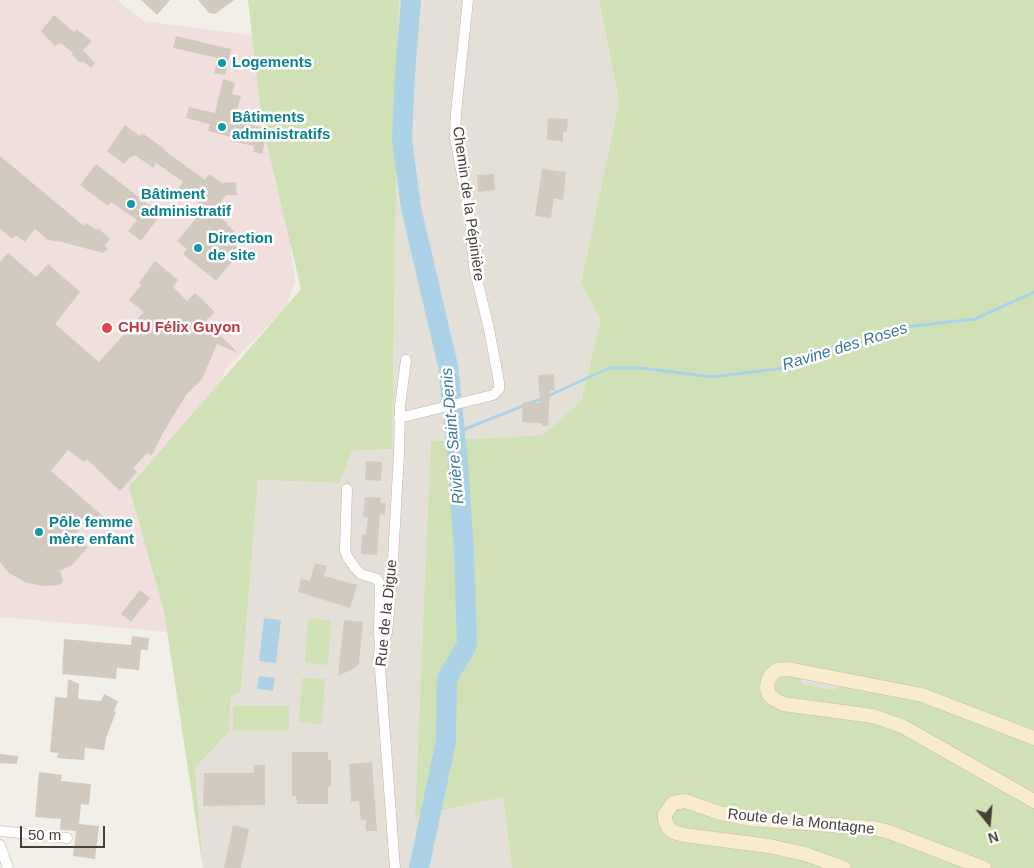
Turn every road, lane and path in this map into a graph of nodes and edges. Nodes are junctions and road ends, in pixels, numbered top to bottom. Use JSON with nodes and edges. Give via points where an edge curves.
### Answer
{"nodes":[{"id":1,"x":468,"y":0,"type":"edge"},
{"id":2,"x":406,"y":360,"type":"dead end"},
{"id":3,"x":402,"y":417,"type":"junction"},
{"id":4,"x":347,"y":489,"type":"dead end"},
{"id":5,"x":380,"y":647,"type":"junction"},
{"id":6,"x":1034,"y":738,"type":"edge"},
{"id":7,"x":1034,"y":801,"type":"edge"},
{"id":8,"x":0,"y":831,"type":"edge"},
{"id":9,"x":67,"y":838,"type":"dead end"},
{"id":10,"x":0,"y":846,"type":"edge"},
{"id":11,"x":8,"y":868,"type":"edge"},
{"id":12,"x":395,"y":868,"type":"edge"},
{"id":13,"x":844,"y":868,"type":"edge"},
{"id":14,"x":984,"y":868,"type":"edge"}],
"edges":[{"from":1,"to":3,"type":"street","name":"Chemin de la Pépinière","via":[[456,137],[470,218],[474,267],[499,382],[496,393]]},
{"from":2,"to":3,"type":"street","name":"Rue de la Digue"},
{"from":3,"to":5,"type":"street","name":"Rue de la Digue","via":[[387,633]]},
{"from":4,"to":5,"type":"street","via":[[347,556],[361,574],[377,579],[380,584]]},
{"from":5,"to":12,"type":"street","name":"Rue de la Digue"},
{"from":6,"to":7,"type":"main road","via":[[922,695],[788,669],[777,670],[768,681],[769,695],[783,704],[873,716],[902,726]]},
{"from":8,"to":9,"type":"street"},
{"from":10,"to":11,"type":"street"},
{"from":13,"to":14,"type":"main road","name":"Route de la Montagne","via":[[769,846],[673,832],[668,827],[665,814],[673,803],[685,801],[749,819],[873,828]]}]}
